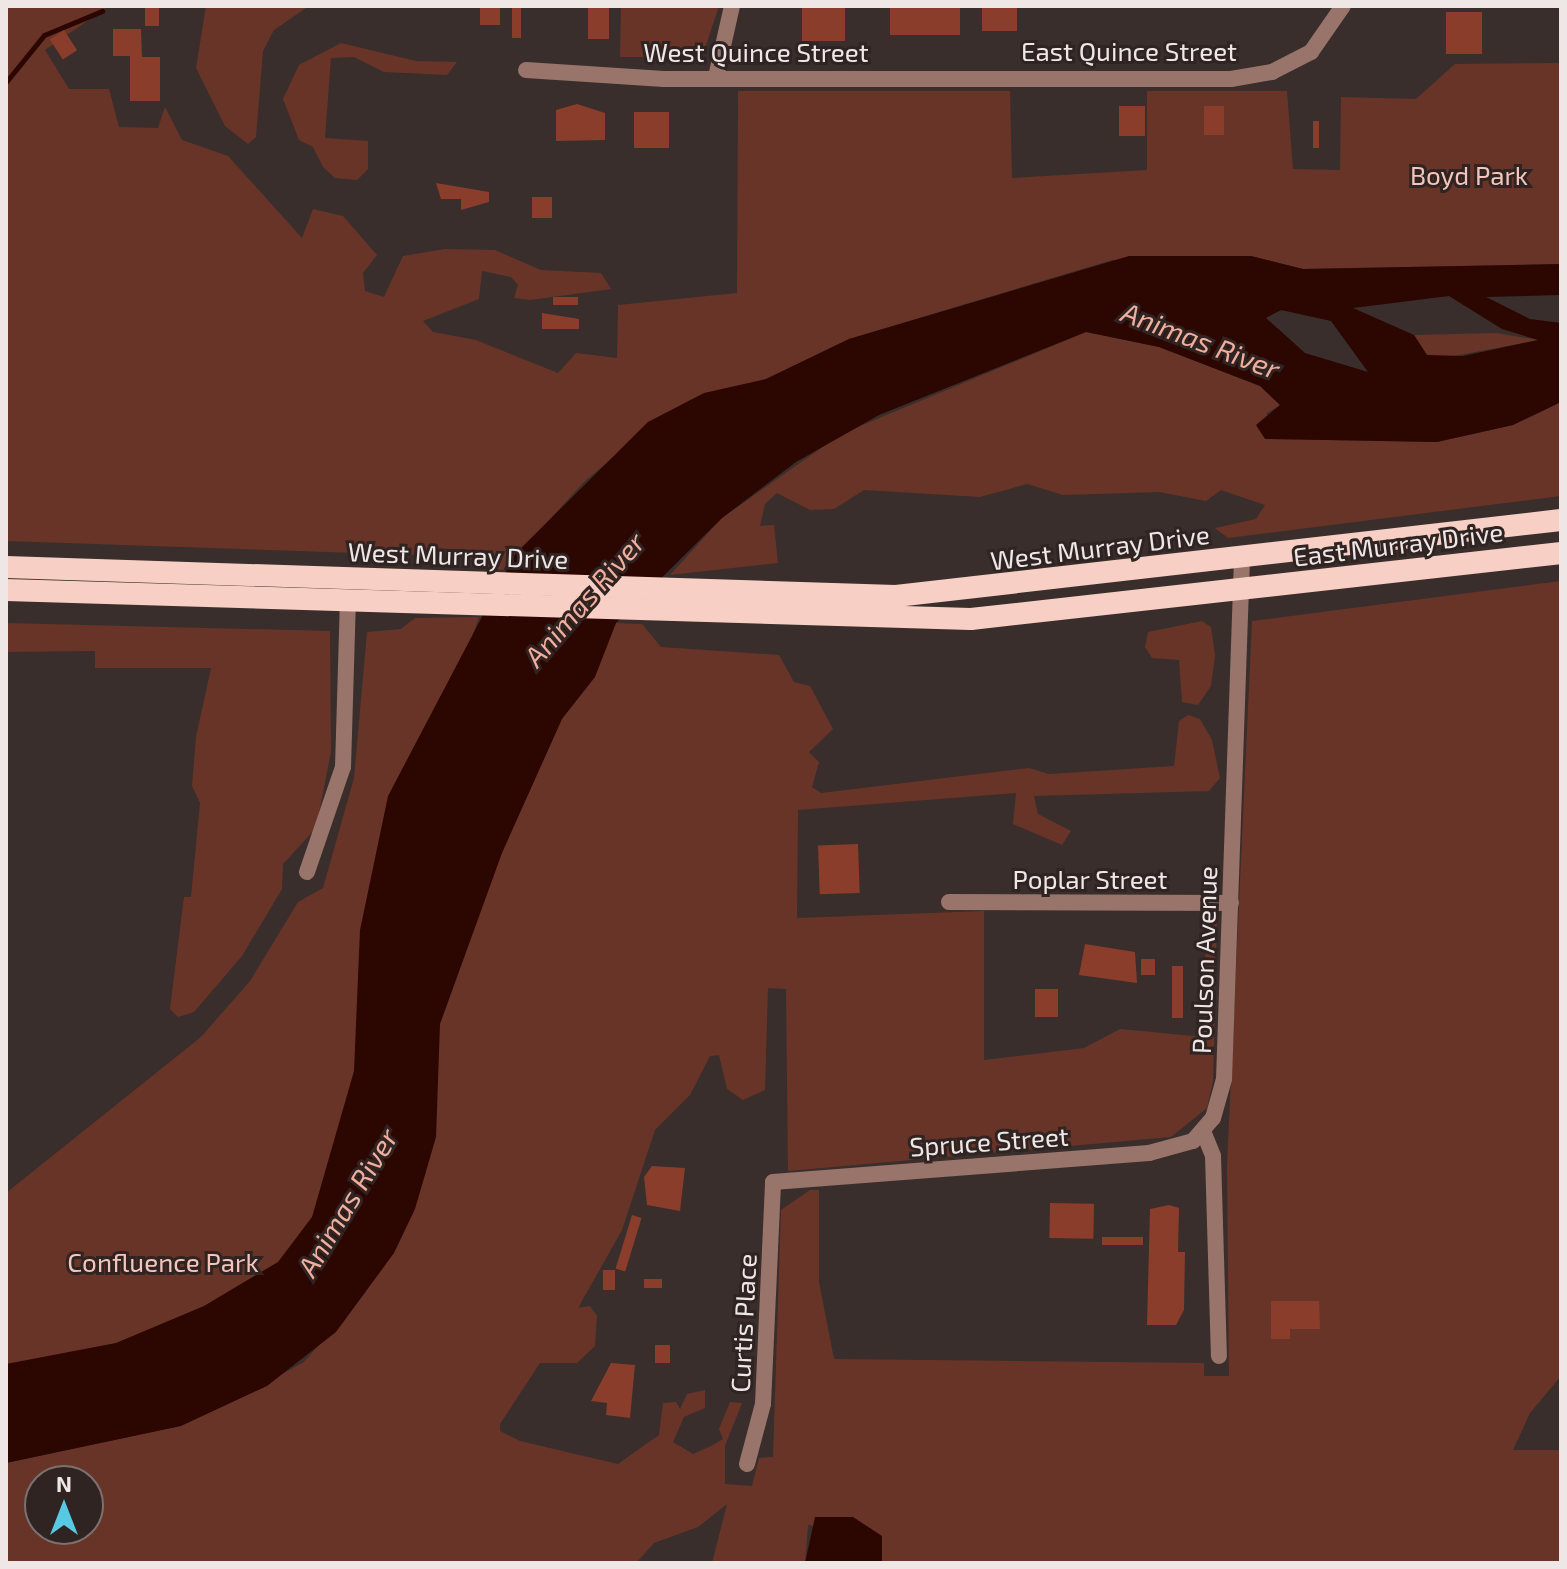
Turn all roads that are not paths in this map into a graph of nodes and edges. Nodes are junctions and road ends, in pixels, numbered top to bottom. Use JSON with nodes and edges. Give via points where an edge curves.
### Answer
{"nodes":[{"id":1,"x":732,"y":6,"type":"edge"},
{"id":2,"x":1343,"y":8,"type":"edge"},
{"id":3,"x":526,"y":70,"type":"dead end"},
{"id":4,"x":986,"y":74,"type":"joint"},
{"id":5,"x":716,"y":77,"type":"junction"},
{"id":6,"x":1561,"y":520,"type":"edge"},
{"id":7,"x":1561,"y":553,"type":"edge"},
{"id":8,"x":1242,"y":558,"type":"junction"},
{"id":9,"x":6,"y":567,"type":"edge"},
{"id":10,"x":6,"y":590,"type":"edge"},
{"id":11,"x":1241,"y":590,"type":"junction"},
{"id":12,"x":348,"y":601,"type":"junction"},
{"id":13,"x":307,"y":872,"type":"dead end"},
{"id":14,"x":949,"y":902,"type":"dead end"},
{"id":15,"x":1231,"y":903,"type":"junction"},
{"id":16,"x":1203,"y":1131,"type":"junction"},
{"id":17,"x":773,"y":1182,"type":"joint"},
{"id":18,"x":1219,"y":1356,"type":"dead end"},
{"id":19,"x":747,"y":1464,"type":"dead end"}],
"edges":[{"from":1,"to":5,"type":"street"},
{"from":2,"to":4,"type":"street","name":"East Quince Street","via":[[1311,52],[1272,72],[1231,79]]},
{"from":3,"to":5,"type":"street","name":"West Quince Street"},
{"from":4,"to":5,"type":"street","name":"West Quince Street"},
{"from":6,"to":8,"type":"highway","name":"East Murray Drive"},
{"from":7,"to":11,"type":"highway","name":"East Murray Drive"},
{"from":8,"to":9,"type":"highway","name":"West Murray Drive","via":[[921,596]]},
{"from":8,"to":11,"type":"street","name":"Poulson Avenue"},
{"from":10,"to":12,"type":"highway","name":"West Murray Drive"},
{"from":11,"to":12,"type":"highway","name":"West Murray Drive","via":[[971,619]]},
{"from":11,"to":15,"type":"street","name":"Poulson Avenue"},
{"from":12,"to":13,"type":"street","via":[[343,767]]},
{"from":14,"to":15,"type":"street","name":"Poplar Street"},
{"from":15,"to":16,"type":"street","name":"Poulson Avenue","via":[[1224,1079]]},
{"from":16,"to":17,"type":"street","name":"Spruce Street","via":[[1182,1146],[1149,1153]]},
{"from":16,"to":18,"type":"street","via":[[1213,1156]]},
{"from":17,"to":19,"type":"street","name":"Curtis Place","via":[[765,1382]]}]}
